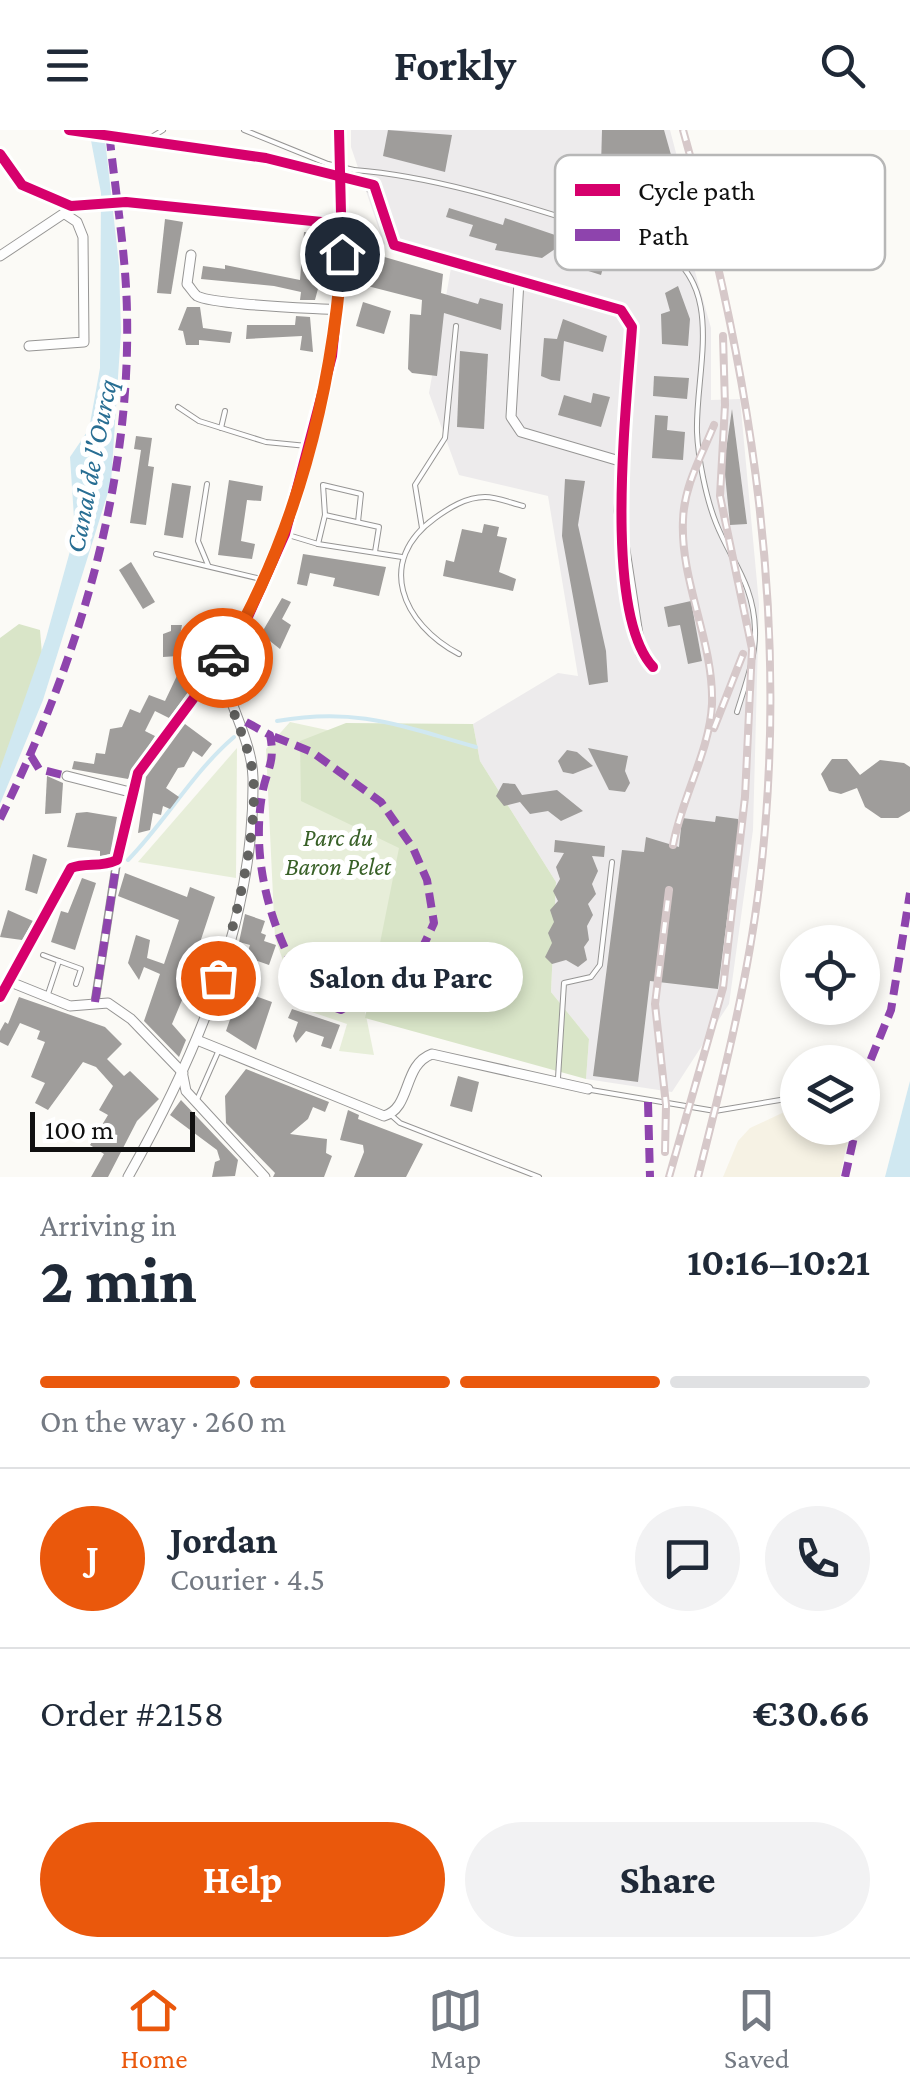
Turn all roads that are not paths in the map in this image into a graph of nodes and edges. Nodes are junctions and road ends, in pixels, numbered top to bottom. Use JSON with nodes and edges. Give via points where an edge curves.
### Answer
{"nodes":[{"id":1,"x":162,"y":130,"type":"edge"},
{"id":2,"x":244,"y":130,"type":"edge"},
{"id":3,"x":339,"y":130,"type":"edge"},
{"id":4,"x":73,"y":131,"type":"edge"},
{"id":5,"x":129,"y":134,"type":"edge"},
{"id":6,"x":144,"y":141,"type":"junction"},
{"id":7,"x":0,"y":154,"type":"edge"},
{"id":8,"x":328,"y":169,"type":"junction"},
{"id":9,"x":354,"y":175,"type":"junction"},
{"id":10,"x":73,"y":208,"type":"junction"},
{"id":11,"x":555,"y":218,"type":"edge"},
{"id":12,"x":341,"y":224,"type":"junction"},
{"id":13,"x":191,"y":255,"type":"dead end"},
{"id":14,"x":0,"y":256,"type":"edge"},
{"id":15,"x":685,"y":270,"type":"edge"},
{"id":16,"x":519,"y":281,"type":"junction"},
{"id":17,"x":338,"y":310,"type":"junction"},
{"id":18,"x":456,"y":326,"type":"dead end"},
{"id":19,"x":29,"y":346,"type":"dead end"},
{"id":20,"x":178,"y":407,"type":"dead end"},
{"id":21,"x":225,"y":411,"type":"dead end"},
{"id":22,"x":221,"y":428,"type":"junction"},
{"id":23,"x":307,"y":446,"type":"junction"},
{"id":24,"x":623,"y":462,"type":"junction"},
{"id":25,"x":207,"y":484,"type":"dead end"},
{"id":26,"x":523,"y":506,"type":"dead end"},
{"id":27,"x":324,"y":515,"type":"junction"},
{"id":28,"x":358,"y":522,"type":"junction"},
{"id":29,"x":422,"y":528,"type":"junction"},
{"id":30,"x":285,"y":534,"type":"junction"},
{"id":31,"x":318,"y":544,"type":"junction"},
{"id":32,"x":375,"y":552,"type":"junction"},
{"id":33,"x":156,"y":554,"type":"dead end"},
{"id":34,"x":402,"y":556,"type":"junction"},
{"id":35,"x":208,"y":564,"type":"junction"},
{"id":36,"x":266,"y":580,"type":"junction"},
{"id":37,"x":459,"y":654,"type":"dead end"},
{"id":38,"x":222,"y":660,"type":"junction"},
{"id":39,"x":653,"y":668,"type":"dead end"},
{"id":40,"x":737,"y":712,"type":"dead end"},
{"id":41,"x":67,"y":776,"type":"dead end"},
{"id":42,"x":130,"y":792,"type":"junction"},
{"id":43,"x":117,"y":860,"type":"junction"},
{"id":44,"x":612,"y":862,"type":"dead end"},
{"id":45,"x":43,"y":955,"type":"dead end"},
{"id":46,"x":59,"y":960,"type":"junction"},
{"id":47,"x":8,"y":982,"type":"junction"},
{"id":48,"x":76,"y":984,"type":"dead end"},
{"id":49,"x":47,"y":997,"type":"junction"},
{"id":50,"x":0,"y":998,"type":"edge"},
{"id":51,"x":90,"y":1003,"type":"junction"},
{"id":52,"x":197,"y":1040,"type":"junction"},
{"id":53,"x":219,"y":1048,"type":"junction"},
{"id":54,"x":183,"y":1073,"type":"junction"},
{"id":55,"x":558,"y":1083,"type":"junction"},
{"id":56,"x":588,"y":1089,"type":"joint"},
{"id":57,"x":780,"y":1100,"type":"edge"},
{"id":58,"x":196,"y":1102,"type":"junction"},
{"id":59,"x":391,"y":1115,"type":"junction"},
{"id":60,"x":128,"y":1177,"type":"edge"},
{"id":61,"x":265,"y":1177,"type":"edge"},
{"id":62,"x":539,"y":1177,"type":"edge"}],
"edges":[{"from":1,"to":6,"type":"lane"},
{"from":2,"to":8,"type":"lane"},
{"from":3,"to":12,"type":"street"},
{"from":4,"to":5,"type":"street"},
{"from":5,"to":6,"type":"street"},
{"from":6,"to":8,"type":"street"},
{"from":7,"to":10,"type":"street","via":[[22,184]]},
{"from":8,"to":9,"type":"street","bridge":true},
{"from":9,"to":11,"type":"lane","via":[[388,173]]},
{"from":9,"to":16,"type":"street","via":[[379,192],[394,244]]},
{"from":10,"to":12,"type":"street","via":[[126,202]]},
{"from":10,"to":14,"type":"street"},
{"from":10,"to":19,"type":"street","via":[[83,237],[84,342]]},
{"from":12,"to":17,"type":"street"},
{"from":13,"to":17,"type":"street","via":[[187,284],[198,296],[230,305]]},
{"from":15,"to":40,"type":"lane","via":[[703,322],[697,434],[716,523],[742,572],[754,618],[752,659]]},
{"from":16,"to":24,"type":"street","via":[[511,417],[521,432]]},
{"from":16,"to":24,"type":"street","via":[[620,310],[632,327]]},
{"from":17,"to":23,"type":"street"},
{"from":18,"to":29,"type":"lane","via":[[445,438],[415,484]]},
{"from":20,"to":22,"type":"lane"},
{"from":21,"to":22,"type":"lane"},
{"from":22,"to":23,"type":"lane"},
{"from":23,"to":30,"type":"street"},
{"from":24,"to":39,"type":"street","via":[[622,548],[640,654]]},
{"from":25,"to":35,"type":"lane","via":[[198,541]]},
{"from":26,"to":29,"type":"lane","via":[[470,499]]},
{"from":27,"to":28,"type":"lane"},
{"from":27,"to":28,"type":"lane","via":[[323,485],[361,494]]},
{"from":27,"to":31,"type":"lane"},
{"from":28,"to":32,"type":"lane","via":[[379,527]]},
{"from":29,"to":34,"type":"lane"},
{"from":30,"to":31,"type":"lane"},
{"from":30,"to":36,"type":"street"},
{"from":31,"to":32,"type":"lane"},
{"from":32,"to":34,"type":"lane"},
{"from":33,"to":35,"type":"lane"},
{"from":34,"to":37,"type":"lane","via":[[400,582],[408,605],[440,644]]},
{"from":35,"to":36,"type":"lane"},
{"from":36,"to":38,"type":"street"},
{"from":38,"to":42,"type":"street"},
{"from":38,"to":52,"type":"street","via":[[253,778],[244,886]]},
{"from":41,"to":42,"type":"street"},
{"from":42,"to":43,"type":"street"},
{"from":43,"to":47,"type":"street","via":[[71,868]]},
{"from":43,"to":51,"type":"street"},
{"from":44,"to":55,"type":"lane","via":[[600,966],[591,977],[564,983]]},
{"from":45,"to":46,"type":"lane"},
{"from":46,"to":48,"type":"lane","via":[[82,968]]},
{"from":46,"to":49,"type":"lane"},
{"from":47,"to":49,"type":"street"},
{"from":47,"to":50,"type":"street"},
{"from":49,"to":51,"type":"street","via":[[70,1006]]},
{"from":51,"to":54,"type":"street","via":[[108,1002],[130,1018]]},
{"from":52,"to":53,"type":"street"},
{"from":52,"to":54,"type":"street"},
{"from":53,"to":58,"type":"lane"},
{"from":53,"to":59,"type":"street"},
{"from":54,"to":58,"type":"street"},
{"from":54,"to":60,"type":"street"},
{"from":55,"to":56,"type":"street"},
{"from":55,"to":59,"type":"street","via":[[432,1054],[412,1068]]},
{"from":56,"to":57,"type":"lane","via":[[715,1111]]},
{"from":58,"to":61,"type":"street"},
{"from":59,"to":62,"type":"lane"}]}
